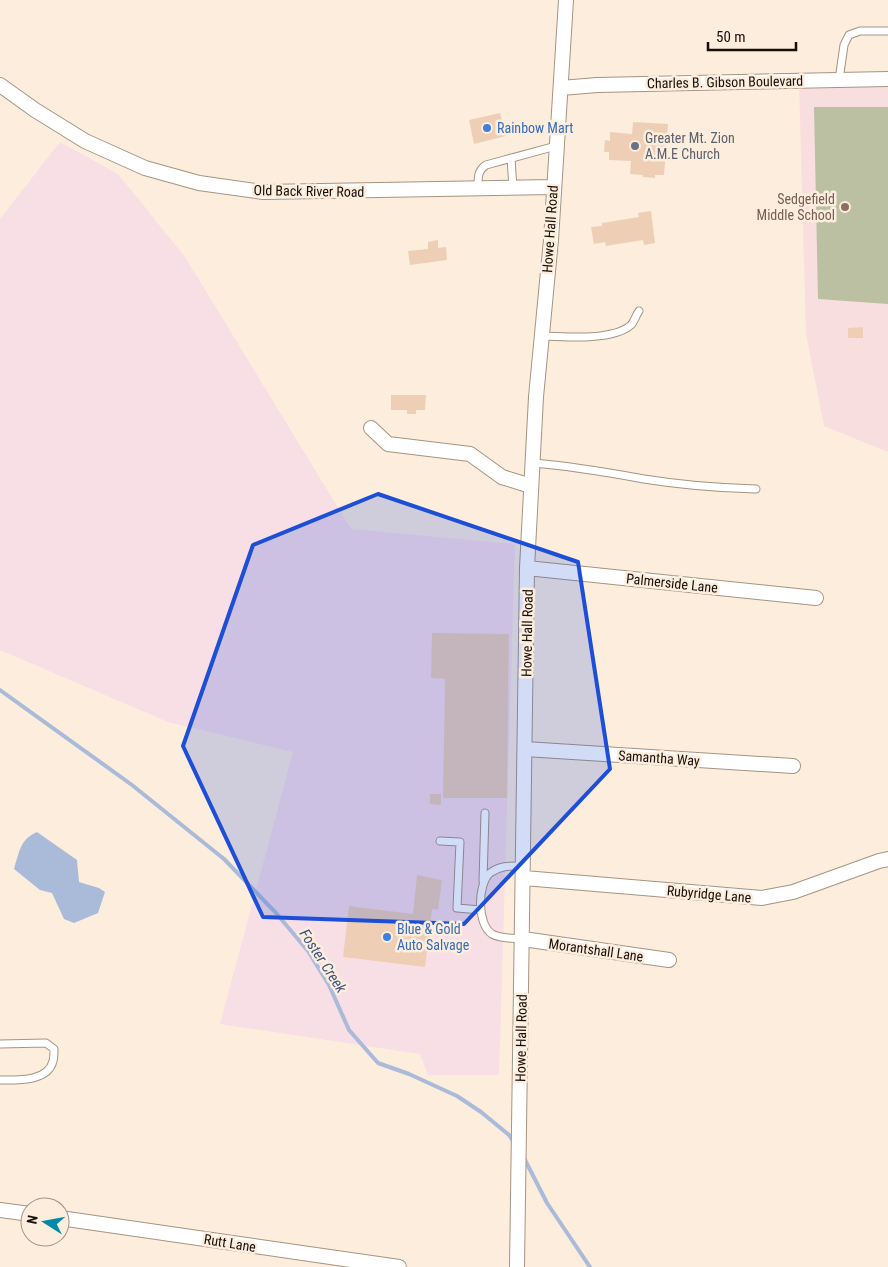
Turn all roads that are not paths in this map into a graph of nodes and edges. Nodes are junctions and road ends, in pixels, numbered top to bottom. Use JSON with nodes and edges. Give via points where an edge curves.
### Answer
{"nodes":[{"id":1,"x":566,"y":0,"type":"edge"},
{"id":2,"x":888,"y":31,"type":"edge"},
{"id":3,"x":888,"y":79,"type":"edge"},
{"id":4,"x":839,"y":80,"type":"junction"},
{"id":5,"x":0,"y":85,"type":"edge"},
{"id":6,"x":561,"y":88,"type":"junction"},
{"id":7,"x":556,"y":146,"type":"junction"},
{"id":8,"x":511,"y":158,"type":"junction"},
{"id":9,"x":553,"y":187,"type":"junction"},
{"id":10,"x":513,"y":188,"type":"junction"},
{"id":11,"x":478,"y":189,"type":"junction"},
{"id":12,"x":638,"y":311,"type":"dead end"},
{"id":13,"x":542,"y":336,"type":"junction"},
{"id":14,"x":372,"y":428,"type":"dead end"},
{"id":15,"x":533,"y":463,"type":"junction"},
{"id":16,"x":531,"y":486,"type":"junction"},
{"id":17,"x":756,"y":489,"type":"dead end"},
{"id":18,"x":527,"y":568,"type":"junction"},
{"id":19,"x":816,"y":598,"type":"dead end"},
{"id":20,"x":525,"y":749,"type":"junction"},
{"id":21,"x":793,"y":766,"type":"dead end"},
{"id":22,"x":485,"y":813,"type":"dead end"},
{"id":23,"x":440,"y":841,"type":"dead end"},
{"id":24,"x":888,"y":859,"type":"edge"},
{"id":25,"x":524,"y":872,"type":"junction"},
{"id":26,"x":483,"y":881,"type":"junction"},
{"id":27,"x":481,"y":910,"type":"junction"},
{"id":28,"x":523,"y":939,"type":"junction"},
{"id":29,"x":669,"y":960,"type":"dead end"},
{"id":30,"x":0,"y":1044,"type":"edge"},
{"id":31,"x":0,"y":1080,"type":"edge"},
{"id":32,"x":0,"y":1210,"type":"edge"},
{"id":33,"x":20,"y":1213,"type":"edge"},
{"id":34,"x":70,"y":1219,"type":"edge"},
{"id":35,"x":399,"y":1267,"type":"edge"},
{"id":36,"x":517,"y":1267,"type":"edge"}],
"edges":[{"from":1,"to":6,"type":"street","name":"Howe Hall Road"},
{"from":2,"to":4,"type":"lane","via":[[860,31],[849,35],[844,45]]},
{"from":3,"to":4,"type":"street","name":"Charles B. Gibson Boulevard"},
{"from":4,"to":6,"type":"street","name":"Charles B. Gibson Boulevard"},
{"from":5,"to":11,"type":"street","name":"Old Back River Road","via":[[85,141],[145,168],[199,183],[263,192]]},
{"from":6,"to":7,"type":"street","name":"Howe Hall Road"},
{"from":7,"to":8,"type":"lane"},
{"from":7,"to":9,"type":"street","name":"Howe Hall Road"},
{"from":8,"to":10,"type":"lane"},
{"from":8,"to":11,"type":"lane","via":[[481,169]]},
{"from":9,"to":10,"type":"street","name":"Old Back River Road"},
{"from":9,"to":13,"type":"street","name":"Howe Hall Road"},
{"from":10,"to":11,"type":"street","name":"Old Back River Road"},
{"from":12,"to":13,"type":"lane","via":[[630,325],[616,333],[587,338]]},
{"from":13,"to":15,"type":"street","name":"Howe Hall Road"},
{"from":14,"to":16,"type":"street","via":[[388,444],[470,454],[502,477]]},
{"from":15,"to":16,"type":"street","name":"Howe Hall Road"},
{"from":15,"to":17,"type":"lane","via":[[713,487]]},
{"from":16,"to":18,"type":"street","name":"Howe Hall Road"},
{"from":18,"to":19,"type":"street","name":"Palmerside Lane"},
{"from":18,"to":20,"type":"street","name":"Howe Hall Road"},
{"from":20,"to":21,"type":"street","name":"Samantha Way"},
{"from":20,"to":25,"type":"street","name":"Howe Hall Road"},
{"from":22,"to":26,"type":"lane"},
{"from":23,"to":27,"type":"lane","via":[[460,842],[456,908]]},
{"from":24,"to":25,"type":"street","name":"Rubyridge Lane","via":[[793,892],[762,898]]},
{"from":25,"to":26,"type":"lane","via":[[503,866]]},
{"from":25,"to":28,"type":"street","name":"Howe Hall Road"},
{"from":26,"to":27,"type":"lane"},
{"from":27,"to":28,"type":"lane","via":[[482,920],[494,935]]},
{"from":28,"to":29,"type":"street","name":"Morantshall Lane"},
{"from":28,"to":36,"type":"street","name":"Howe Hall Road"},
{"from":30,"to":31,"type":"lane","via":[[46,1043],[54,1049],[54,1062],[34,1079]]},
{"from":32,"to":33,"type":"street"},
{"from":34,"to":35,"type":"street","name":"Rutt Lane"}]}
